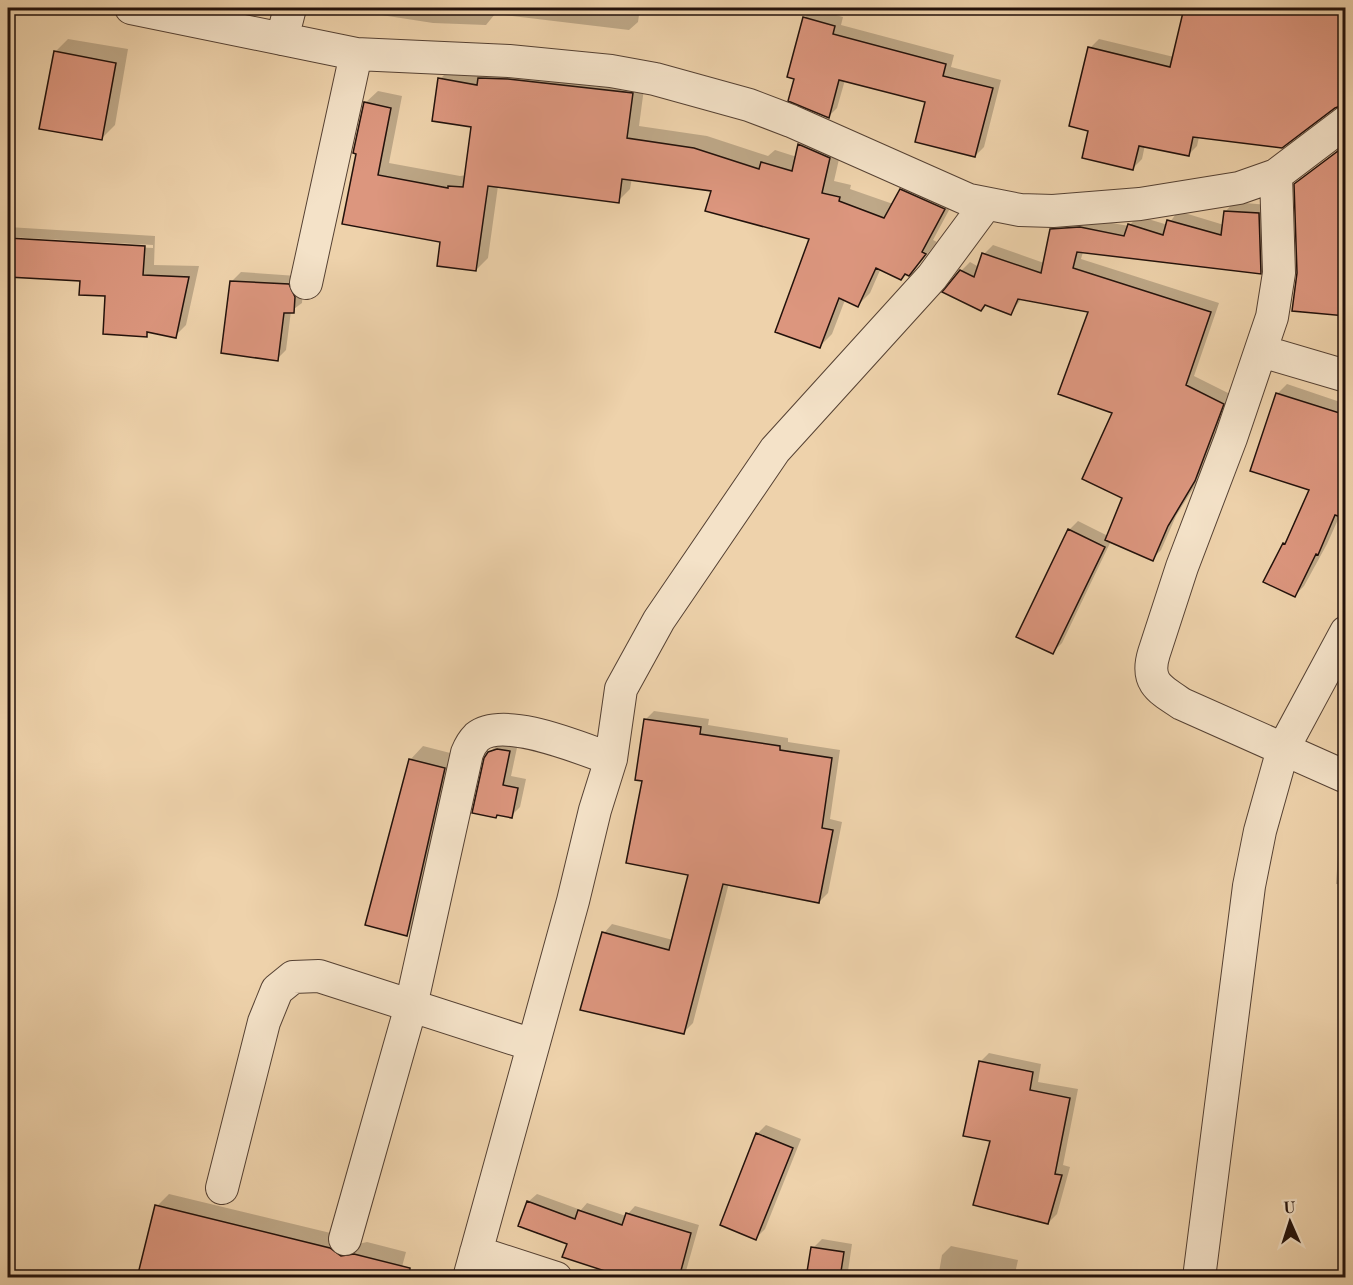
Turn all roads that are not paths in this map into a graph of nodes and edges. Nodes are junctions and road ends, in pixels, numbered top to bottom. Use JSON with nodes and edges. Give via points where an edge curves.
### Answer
{"nodes":[{"id":1,"x":131,"y":8,"type":"edge"},
{"id":2,"x":291,"y":8,"type":"edge"},
{"id":3,"x":282,"y":39,"type":"junction"},
{"id":4,"x":356,"y":54,"type":"junction"},
{"id":5,"x":1346,"y":122,"type":"edge"},
{"id":6,"x":1276,"y":176,"type":"junction"},
{"id":7,"x":986,"y":204,"type":"junction"},
{"id":8,"x":306,"y":282,"type":"dead end"},
{"id":9,"x":1260,"y":351,"type":"junction"},
{"id":10,"x":1346,"y":376,"type":"edge"},
{"id":11,"x":1346,"y":632,"type":"edge"},
{"id":12,"x":1283,"y":749,"type":"junction"},
{"id":13,"x":611,"y":759,"type":"junction"},
{"id":14,"x":1346,"y":777,"type":"edge"},
{"id":15,"x":411,"y":1005,"type":"junction"},
{"id":16,"x":533,"y":1045,"type":"junction"},
{"id":17,"x":222,"y":1188,"type":"dead end"},
{"id":18,"x":345,"y":1239,"type":"dead end"},
{"id":19,"x":472,"y":1265,"type":"edge"},
{"id":20,"x":556,"y":1278,"type":"edge"},
{"id":21,"x":1198,"y":1278,"type":"edge"}],
"edges":[{"from":1,"to":3,"type":"street"},
{"from":2,"to":3,"type":"street"},
{"from":3,"to":4,"type":"street"},
{"from":4,"to":7,"type":"street","via":[[509,61],[656,79],[770,113],[940,189]]},
{"from":4,"to":8,"type":"street"},
{"from":5,"to":6,"type":"street"},
{"from":6,"to":7,"type":"street","via":[[1239,188],[1130,206],[1053,211]]},
{"from":6,"to":9,"type":"street","via":[[1280,273],[1272,317]]},
{"from":7,"to":13,"type":"street","via":[[932,277],[776,450],[659,620],[621,689]]},
{"from":9,"to":10,"type":"street"},
{"from":9,"to":12,"type":"street","via":[[1150,665],[1151,676],[1160,689],[1182,704]]},
{"from":11,"to":12,"type":"street"},
{"from":12,"to":14,"type":"street"},
{"from":12,"to":21,"type":"street","via":[[1260,831],[1250,886]]},
{"from":13,"to":15,"type":"street","via":[[557,740],[501,729],[477,737],[466,753]]},
{"from":13,"to":16,"type":"street"},
{"from":15,"to":16,"type":"street"},
{"from":15,"to":17,"type":"street","via":[[319,976],[293,977],[277,990],[264,1022]]},
{"from":15,"to":18,"type":"street"},
{"from":16,"to":19,"type":"street"},
{"from":19,"to":20,"type":"street"}]}
